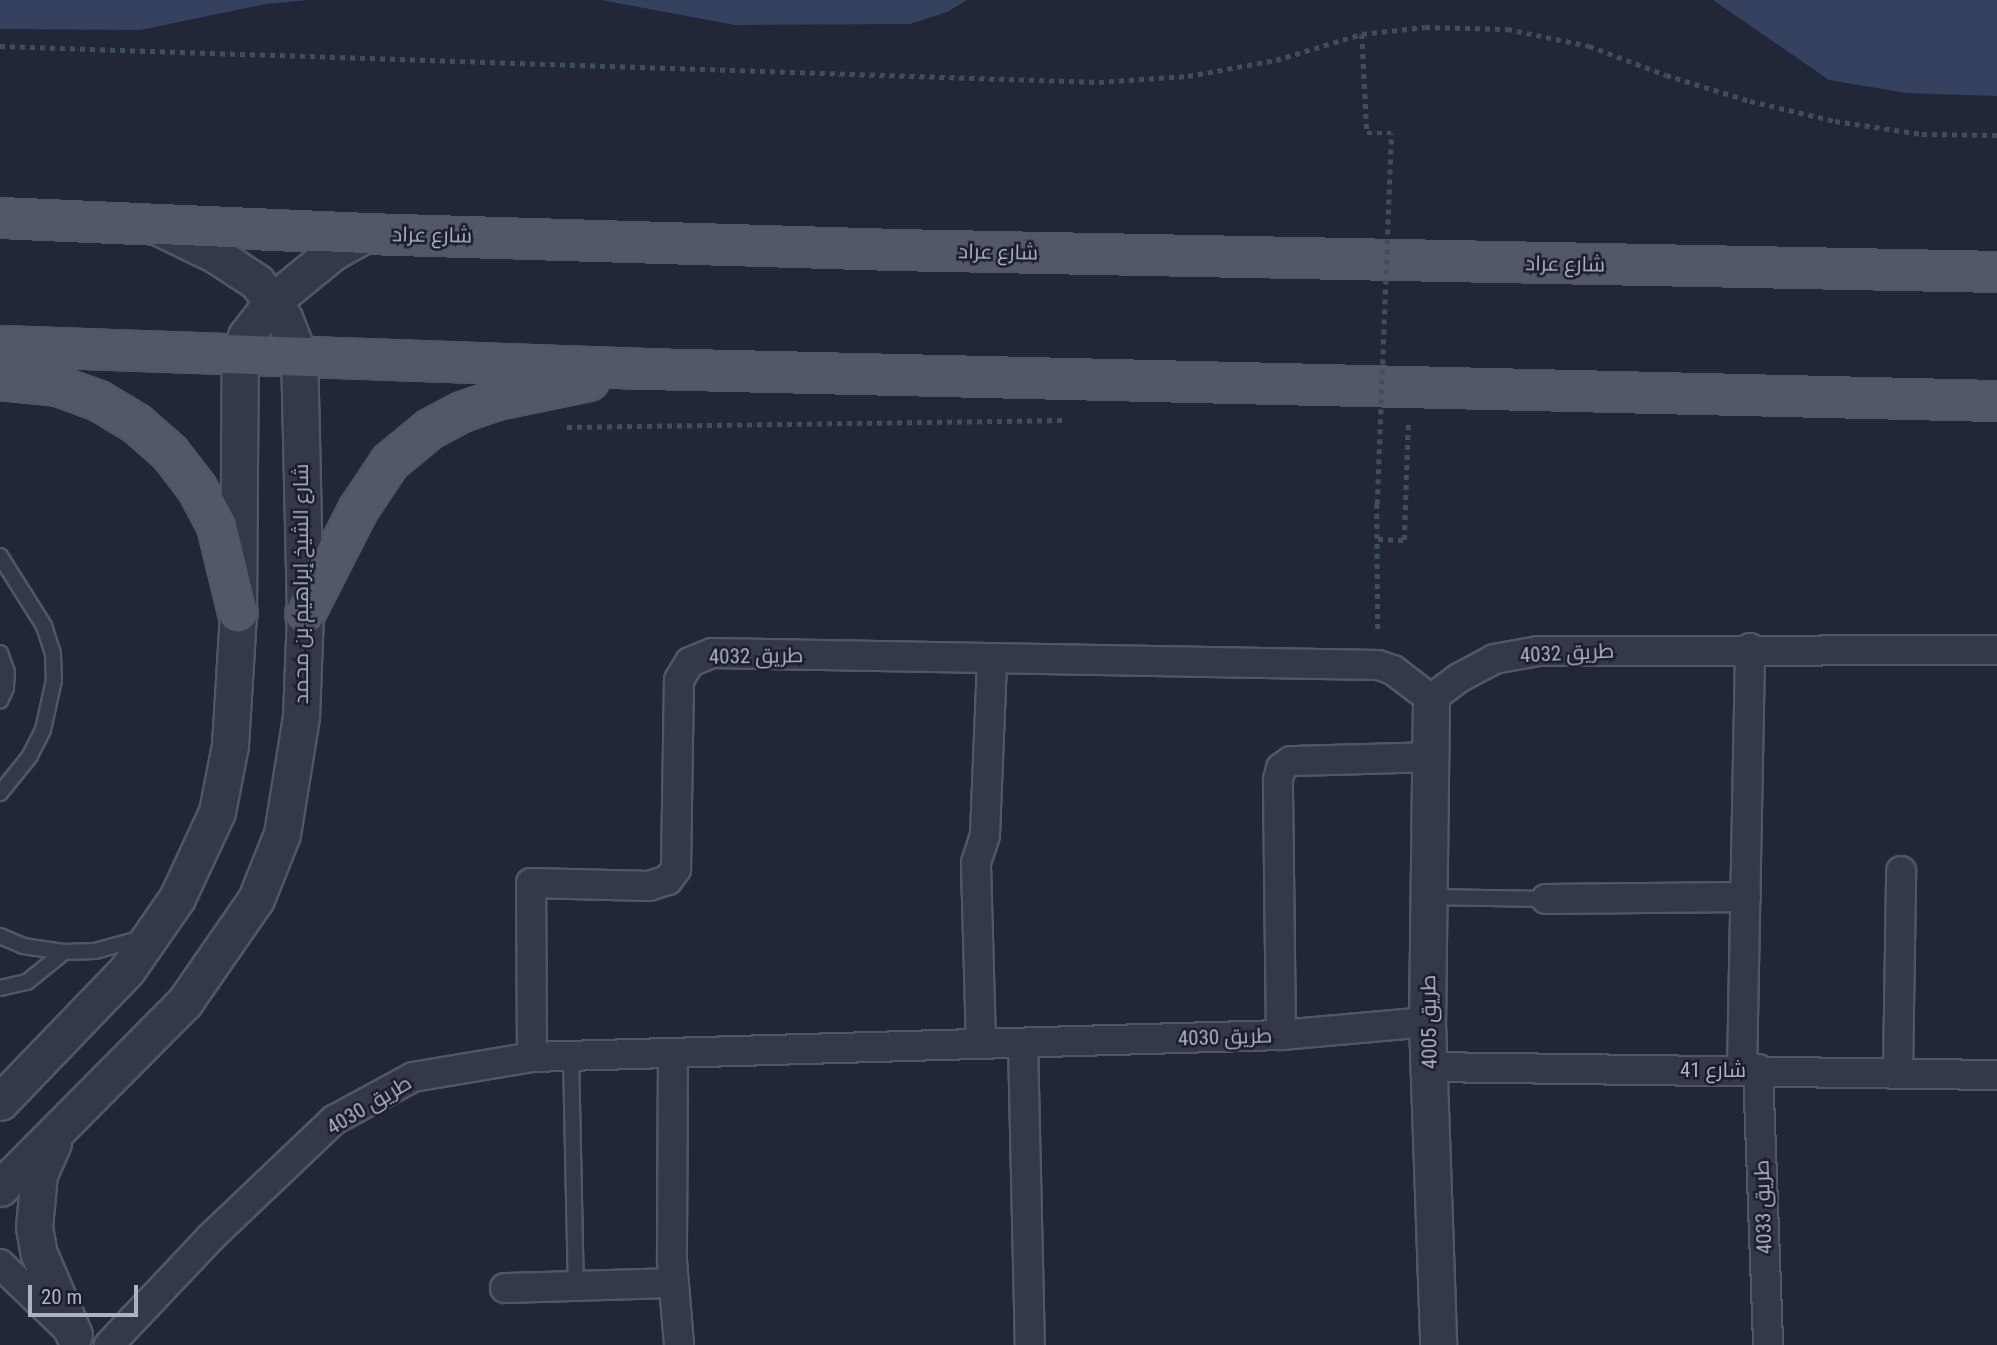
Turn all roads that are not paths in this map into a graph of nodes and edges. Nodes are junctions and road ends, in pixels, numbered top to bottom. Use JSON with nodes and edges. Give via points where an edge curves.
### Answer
{"nodes":[{"id":1,"x":0,"y":218,"type":"edge"},
{"id":2,"x":156,"y":226,"type":"junction"},
{"id":3,"x":366,"y":234,"type":"junction"},
{"id":4,"x":1997,"y":272,"type":"edge"},
{"id":5,"x":273,"y":301,"type":"junction"},
{"id":6,"x":0,"y":346,"type":"edge"},
{"id":7,"x":240,"y":355,"type":"junction"},
{"id":8,"x":299,"y":356,"type":"junction"},
{"id":9,"x":647,"y":369,"type":"junction"},
{"id":10,"x":0,"y":380,"type":"edge"},
{"id":11,"x":1997,"y":401,"type":"edge"},
{"id":12,"x":0,"y":556,"type":"edge"},
{"id":13,"x":238,"y":613,"type":"junction"},
{"id":14,"x":305,"y":614,"type":"junction"},
{"id":15,"x":1751,"y":648,"type":"junction"},
{"id":16,"x":1997,"y":650,"type":"edge"},
{"id":17,"x":0,"y":653,"type":"edge"},
{"id":18,"x":992,"y":660,"type":"junction"},
{"id":19,"x":1431,"y":699,"type":"junction"},
{"id":20,"x":0,"y":701,"type":"edge"},
{"id":21,"x":1431,"y":757,"type":"junction"},
{"id":22,"x":0,"y":793,"type":"edge"},
{"id":23,"x":1901,"y":871,"type":"dead end"},
{"id":24,"x":1429,"y":897,"type":"junction"},
{"id":25,"x":1746,"y":897,"type":"junction"},
{"id":26,"x":1546,"y":899,"type":"joint"},
{"id":27,"x":153,"y":933,"type":"junction"},
{"id":28,"x":0,"y":936,"type":"edge"},
{"id":29,"x":64,"y":952,"type":"junction"},
{"id":30,"x":0,"y":988,"type":"edge"},
{"id":31,"x":1427,"y":1022,"type":"junction"},
{"id":32,"x":1281,"y":1035,"type":"junction"},
{"id":33,"x":1023,"y":1043,"type":"junction"},
{"id":34,"x":981,"y":1044,"type":"junction"},
{"id":35,"x":673,"y":1053,"type":"junction"},
{"id":36,"x":571,"y":1055,"type":"junction"},
{"id":37,"x":532,"y":1056,"type":"junction"},
{"id":38,"x":1429,"y":1067,"type":"junction"},
{"id":39,"x":1750,"y":1070,"type":"junction"},
{"id":40,"x":1898,"y":1073,"type":"junction"},
{"id":41,"x":1997,"y":1075,"type":"edge"},
{"id":42,"x":0,"y":1102,"type":"edge"},
{"id":43,"x":63,"y":1126,"type":"junction"},
{"id":44,"x":0,"y":1188,"type":"edge"},
{"id":45,"x":0,"y":1265,"type":"edge"},
{"id":46,"x":672,"y":1283,"type":"junction"},
{"id":47,"x":576,"y":1286,"type":"junction"},
{"id":48,"x":505,"y":1288,"type":"dead end"},
{"id":49,"x":79,"y":1340,"type":"edge"},
{"id":50,"x":109,"y":1345,"type":"edge"},
{"id":51,"x":679,"y":1345,"type":"edge"},
{"id":52,"x":1030,"y":1345,"type":"edge"},
{"id":53,"x":1438,"y":1345,"type":"edge"},
{"id":54,"x":1768,"y":1345,"type":"edge"}],
"edges":[{"from":1,"to":2,"type":"main road","name":"شارع عراد"},
{"from":2,"to":3,"type":"main road","name":"شارع عراد"},
{"from":2,"to":5,"type":"street","name":"شارع الشيخ إبراهيم بن محمد","via":[[238,267]]},
{"from":3,"to":4,"type":"main road","name":"شارع عراد","via":[[895,250]]},
{"from":3,"to":5,"type":"street","via":[[332,252]]},
{"from":5,"to":7,"type":"street","via":[[246,336]]},
{"from":5,"to":8,"type":"street","name":"شارع الشيخ إبراهيم بن محمد"},
{"from":6,"to":7,"type":"main road"},
{"from":7,"to":8,"type":"main road"},
{"from":7,"to":13,"type":"street"},
{"from":8,"to":9,"type":"main road"},
{"from":8,"to":14,"type":"street","name":"شارع الشيخ إبراهيم بن محمد"},
{"from":9,"to":11,"type":"main road"},
{"from":9,"to":14,"type":"main road","via":[[497,400],[430,429],[390,462],[370,491]]},
{"from":10,"to":13,"type":"main road","via":[[58,386],[99,401],[137,424],[170,453],[197,488],[217,526]]},
{"from":12,"to":22,"type":"lane","via":[[44,626],[53,654],[54,680],[43,730],[30,756]]},
{"from":13,"to":27,"type":"street","via":[[230,746],[217,812],[177,898]]},
{"from":14,"to":43,"type":"street","name":"شارع الشيخ إبراهيم بن محمد","via":[[301,717],[282,834],[256,899],[184,1003]]},
{"from":15,"to":16,"type":"street","name":"طريق 4032"},
{"from":15,"to":19,"type":"street","name":"طريق 4032","via":[[1538,651],[1494,659]]},
{"from":15,"to":25,"type":"street","name":"طريق 4033"},
{"from":17,"to":20,"type":"lane","via":[[7,673]]},
{"from":18,"to":19,"type":"street","name":"طريق 4032","via":[[1378,665],[1393,670]]},
{"from":18,"to":34,"type":"street","via":[[985,835],[976,863]]},
{"from":18,"to":37,"type":"street","name":"طريق 4032","via":[[712,653],[690,662],[679,680],[676,869],[668,880],[649,886],[531,883]]},
{"from":19,"to":21,"type":"street","name":"طريق 4005"},
{"from":21,"to":24,"type":"street","name":"طريق 4005"},
{"from":21,"to":32,"type":"street","via":[[1291,761],[1281,768]]},
{"from":23,"to":40,"type":"street"},
{"from":24,"to":26,"type":"lane"},
{"from":24,"to":31,"type":"street","name":"طريق 4005"},
{"from":25,"to":26,"type":"street"},
{"from":25,"to":39,"type":"street","name":"طريق 4033"},
{"from":27,"to":29,"type":"lane","via":[[125,945]]},
{"from":27,"to":42,"type":"street","via":[[127,970]]},
{"from":28,"to":29,"type":"lane","via":[[23,946]]},
{"from":29,"to":30,"type":"lane","via":[[27,982]]},
{"from":31,"to":32,"type":"street","name":"طريق 4030"},
{"from":31,"to":38,"type":"street","name":"طريق 4005"},
{"from":32,"to":33,"type":"street","name":"طريق 4030"},
{"from":33,"to":34,"type":"street","name":"طريق 4030"},
{"from":33,"to":52,"type":"street"},
{"from":34,"to":35,"type":"street","name":"طريق 4030"},
{"from":35,"to":36,"type":"street","name":"طريق 4030"},
{"from":35,"to":46,"type":"street"},
{"from":36,"to":37,"type":"street","name":"طريق 4030"},
{"from":36,"to":47,"type":"lane"},
{"from":37,"to":50,"type":"street","name":"طريق 4030","via":[[413,1077],[334,1120],[211,1237]]},
{"from":38,"to":39,"type":"street","name":"شارع 41"},
{"from":38,"to":53,"type":"street","name":"طريق 4005"},
{"from":39,"to":40,"type":"street","name":"شارع 41"},
{"from":39,"to":54,"type":"street","name":"طريق 4033"},
{"from":40,"to":41,"type":"street","name":"شارع 41"},
{"from":43,"to":44,"type":"street","name":"شارع الشيخ إبراهيم بن محمد"},
{"from":43,"to":49,"type":"street","via":[[39,1174],[34,1227],[39,1254]]},
{"from":45,"to":49,"type":"street"},
{"from":46,"to":47,"type":"street"},
{"from":46,"to":51,"type":"street"},
{"from":47,"to":48,"type":"street"}]}
